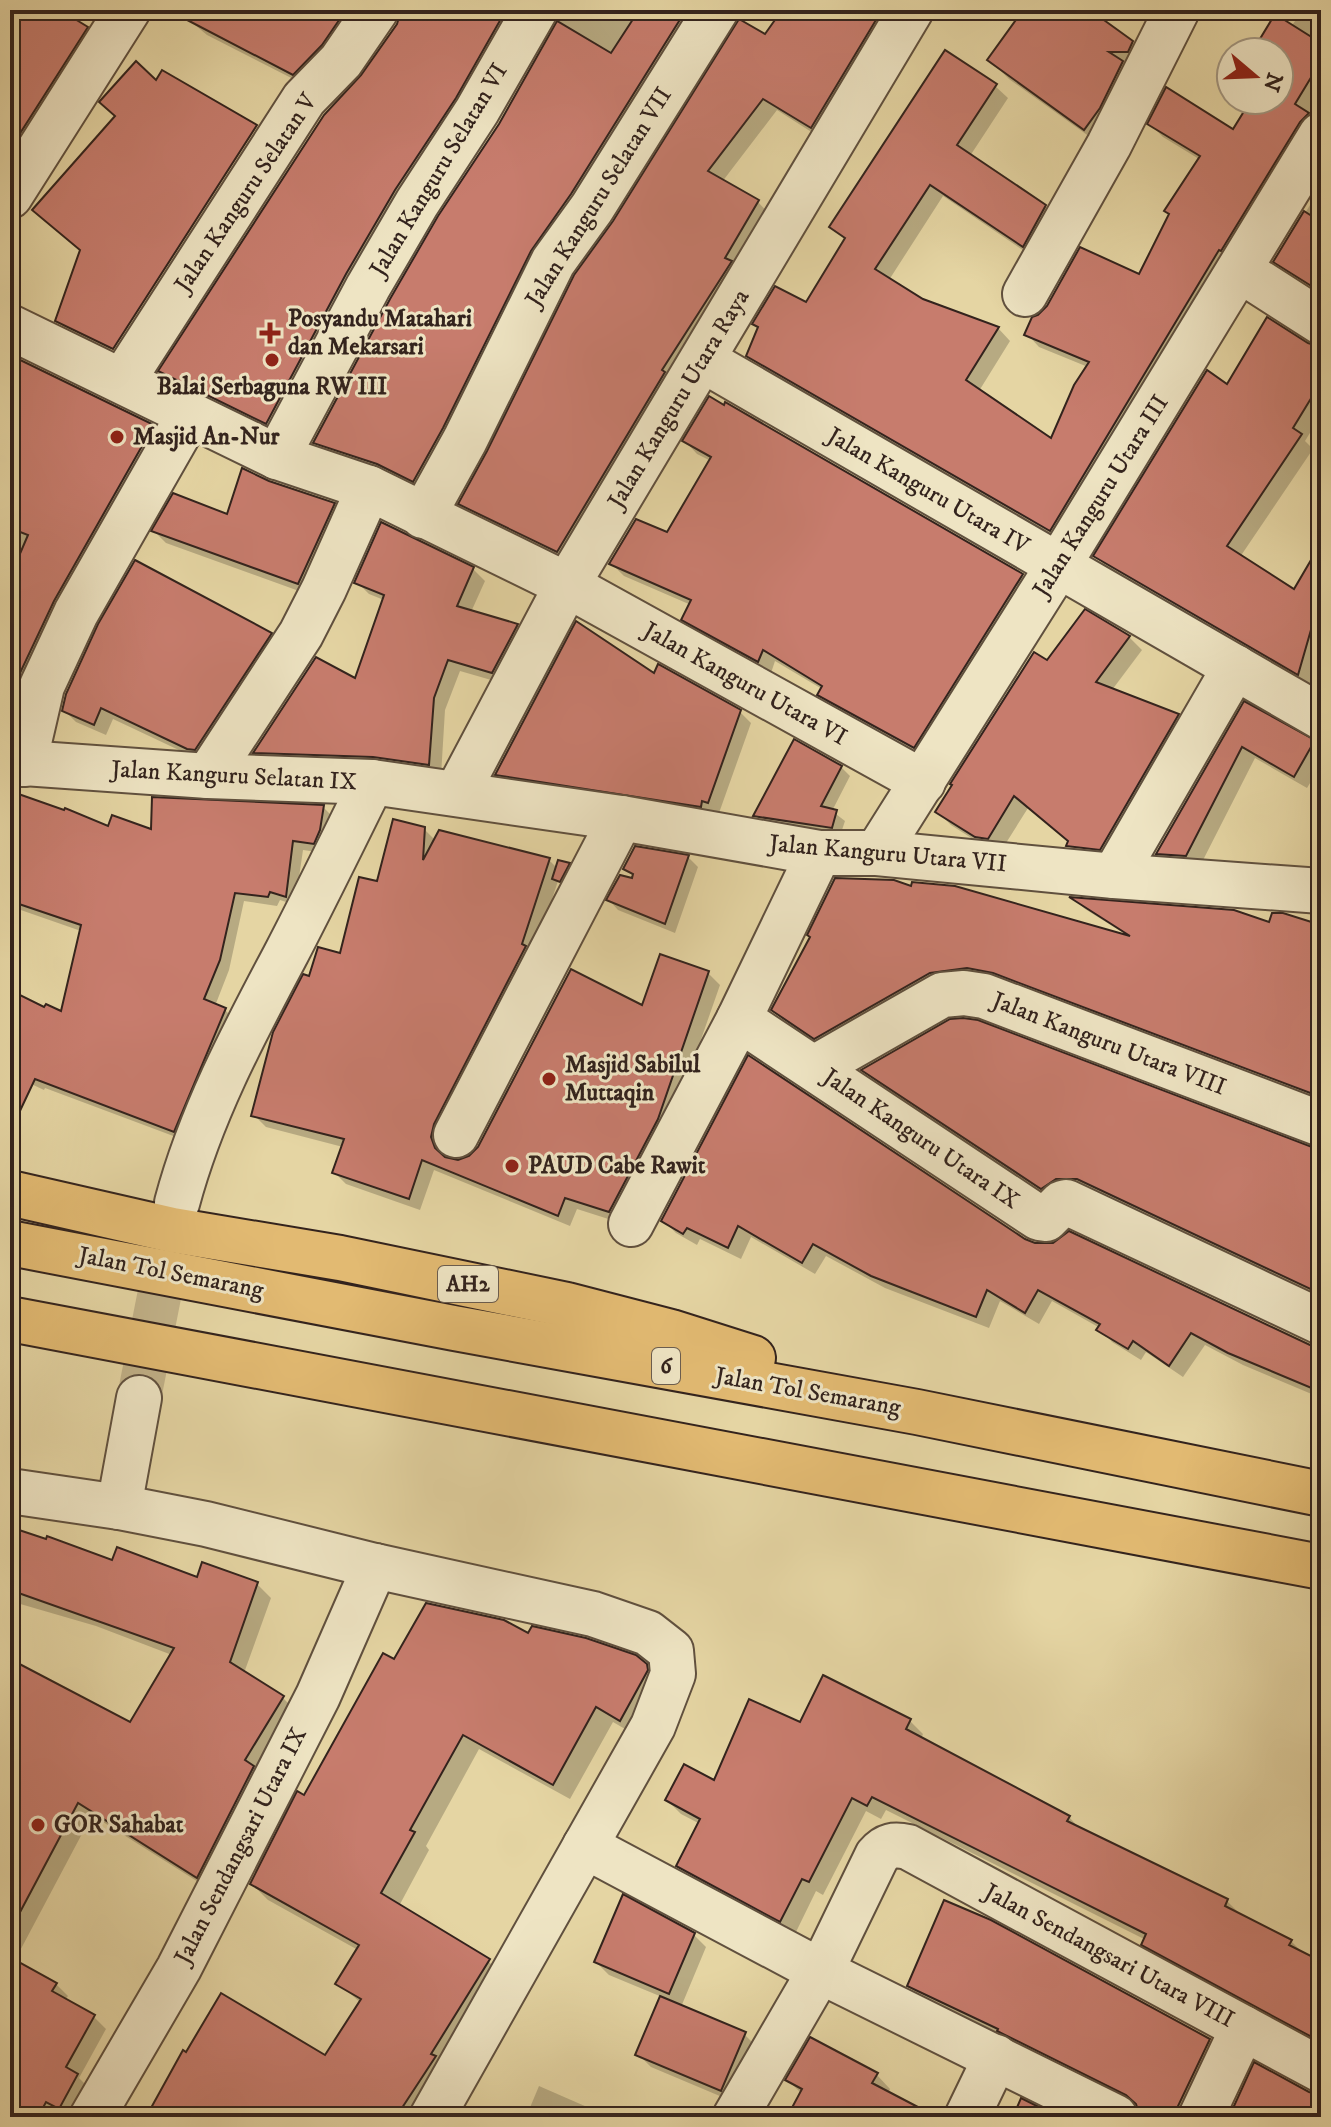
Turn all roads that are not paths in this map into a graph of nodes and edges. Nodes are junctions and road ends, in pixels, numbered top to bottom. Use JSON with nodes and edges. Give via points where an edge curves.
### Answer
{"nodes":[{"id":1,"x":128,"y":10,"type":"edge"},
{"id":2,"x":376,"y":10,"type":"edge"},
{"id":3,"x":535,"y":10,"type":"edge"},
{"id":4,"x":716,"y":10,"type":"edge"},
{"id":5,"x":911,"y":10,"type":"edge"},
{"id":6,"x":1177,"y":10,"type":"edge"},
{"id":7,"x":1321,"y":135,"type":"edge"},
{"id":8,"x":10,"y":196,"type":"edge"},
{"id":9,"x":1240,"y":270,"type":"junction"},
{"id":10,"x":1025,"y":294,"type":"dead end"},
{"id":11,"x":1321,"y":322,"type":"edge"},
{"id":12,"x":10,"y":327,"type":"edge"},
{"id":13,"x":703,"y":360,"type":"junction"},
{"id":14,"x":123,"y":380,"type":"junction"},
{"id":15,"x":189,"y":415,"type":"junction"},
{"id":16,"x":277,"y":457,"type":"junction"},
{"id":17,"x":369,"y":488,"type":"junction"},
{"id":18,"x":423,"y":516,"type":"junction"},
{"id":19,"x":1058,"y":566,"type":"junction"},
{"id":20,"x":567,"y":585,"type":"junction"},
{"id":21,"x":1235,"y":667,"type":"junction"},
{"id":22,"x":1321,"y":717,"type":"edge"},
{"id":23,"x":17,"y":763,"type":"edge"},
{"id":24,"x":208,"y":776,"type":"junction"},
{"id":25,"x":372,"y":782,"type":"junction"},
{"id":26,"x":923,"y":782,"type":"junction"},
{"id":27,"x":457,"y":793,"type":"junction"},
{"id":28,"x":621,"y":818,"type":"junction"},
{"id":29,"x":819,"y":853,"type":"junction"},
{"id":30,"x":877,"y":853,"type":"junction"},
{"id":31,"x":1114,"y":876,"type":"junction"},
{"id":32,"x":1321,"y":891,"type":"edge"},
{"id":33,"x":739,"y":1019,"type":"junction"},
{"id":34,"x":814,"y":1068,"type":"junction"},
{"id":35,"x":1321,"y":1124,"type":"edge"},
{"id":36,"x":456,"y":1135,"type":"dead end"},
{"id":37,"x":10,"y":1193,"type":"edge"},
{"id":38,"x":177,"y":1203,"type":"tunnel mouth"},
{"id":39,"x":631,"y":1224,"type":"dead end"},
{"id":40,"x":10,"y":1243,"type":"edge"},
{"id":41,"x":10,"y":1319,"type":"edge"},
{"id":42,"x":1321,"y":1322,"type":"edge"},
{"id":43,"x":139,"y":1398,"type":"tunnel mouth"},
{"id":44,"x":917,"y":1412,"type":"junction"},
{"id":45,"x":10,"y":1491,"type":"edge"},
{"id":46,"x":1321,"y":1494,"type":"edge"},
{"id":47,"x":119,"y":1507,"type":"junction"},
{"id":48,"x":375,"y":1566,"type":"junction"},
{"id":49,"x":1321,"y":1567,"type":"edge"},
{"id":50,"x":585,"y":1846,"type":"junction"},
{"id":51,"x":820,"y":1971,"type":"junction"},
{"id":52,"x":1243,"y":2028,"type":"junction"},
{"id":53,"x":996,"y":2057,"type":"junction"},
{"id":54,"x":1321,"y":2070,"type":"edge"},
{"id":55,"x":92,"y":2117,"type":"edge"},
{"id":56,"x":432,"y":2117,"type":"edge"},
{"id":57,"x":735,"y":2117,"type":"edge"},
{"id":58,"x":967,"y":2117,"type":"edge"},
{"id":59,"x":1115,"y":2117,"type":"edge"},
{"id":60,"x":1201,"y":2117,"type":"edge"}],
"edges":[{"from":1,"to":8,"type":"street"},
{"from":2,"to":14,"type":"street","name":"Jalan Kanguru Selatan V","via":[[341,61],[304,99]]},
{"from":3,"to":16,"type":"street","name":"Jalan Kanguru Selatan VI","via":[[368,287]]},
{"from":4,"to":18,"type":"street","name":"Jalan Kanguru Selatan VII","via":[[553,262]]},
{"from":5,"to":13,"type":"street","name":"Jalan Kanguru Utara Raya"},
{"from":6,"to":10,"type":"street"},
{"from":7,"to":9,"type":"street","name":"Jalan Kanguru Utara III"},
{"from":9,"to":11,"type":"street"},
{"from":9,"to":19,"type":"street","name":"Jalan Kanguru Utara III"},
{"from":12,"to":14,"type":"street","name":"Jalan Kanguru Utara VI"},
{"from":13,"to":19,"type":"street","name":"Jalan Kanguru Utara IV"},
{"from":13,"to":20,"type":"street","name":"Jalan Kanguru Utara Raya"},
{"from":14,"to":15,"type":"street","name":"Jalan Kanguru Utara VI"},
{"from":15,"to":16,"type":"street","name":"Jalan Kanguru Utara VI"},
{"from":15,"to":23,"type":"street","via":[[76,613],[42,686]]},
{"from":16,"to":17,"type":"street","name":"Jalan Kanguru Utara VI"},
{"from":17,"to":18,"type":"street","name":"Jalan Kanguru Utara VI"},
{"from":17,"to":24,"type":"street","via":[[301,634]]},
{"from":18,"to":20,"type":"street","name":"Jalan Kanguru Utara VI"},
{"from":19,"to":21,"type":"street","name":"Jalan Kanguru Utara IV"},
{"from":19,"to":26,"type":"street","name":"Jalan Kanguru Utara III"},
{"from":20,"to":26,"type":"street","name":"Jalan Kanguru Utara VI"},
{"from":20,"to":27,"type":"street","name":"Jalan Kanguru Utara Raya"},
{"from":21,"to":22,"type":"street","name":"Jalan Kanguru Utara IV"},
{"from":21,"to":31,"type":"street"},
{"from":23,"to":24,"type":"street","name":"Jalan Kanguru Selatan IX"},
{"from":24,"to":25,"type":"street","name":"Jalan Kanguru Selatan IX"},
{"from":25,"to":27,"type":"street","name":"Jalan Kanguru Selatan IX"},
{"from":25,"to":38,"type":"street","via":[[232,1056],[190,1154]]},
{"from":26,"to":30,"type":"street","name":"Jalan Kanguru Utara III"},
{"from":27,"to":28,"type":"street","name":"Jalan Kanguru Utara VII"},
{"from":28,"to":29,"type":"street","name":"Jalan Kanguru Utara VII"},
{"from":28,"to":36,"type":"street"},
{"from":29,"to":30,"type":"street","name":"Jalan Kanguru Utara VII"},
{"from":29,"to":33,"type":"street"},
{"from":30,"to":31,"type":"street","name":"Jalan Kanguru Utara VII"},
{"from":31,"to":32,"type":"street","name":"Jalan Kanguru Utara VII"},
{"from":33,"to":34,"type":"street","name":"Jalan Kanguru Utara IX"},
{"from":33,"to":39,"type":"street"},
{"from":34,"to":35,"type":"street","name":"Jalan Kanguru Utara VIII","via":[[942,995],[964,993],[984,996]]},
{"from":34,"to":42,"type":"street","name":"Jalan Kanguru Utara IX","via":[[1039,1218],[1046,1219],[1066,1202]]},
{"from":37,"to":44,"type":"highway","number":"AH2","via":[[172,1230],[567,1305],[671,1332]]},
{"from":40,"to":44,"type":"highway","name":"Jalan Tol Semarang","number":"6"},
{"from":41,"to":49,"type":"highway"},
{"from":43,"to":47,"type":"street"},
{"from":44,"to":46,"type":"highway","name":"Jalan Tol Semarang","number":"6"},
{"from":45,"to":47,"type":"street"},
{"from":47,"to":48,"type":"street"},
{"from":48,"to":50,"type":"street","via":[[593,1614],[648,1633],[671,1651],[673,1674],[653,1726]]},
{"from":48,"to":55,"type":"street","name":"Jalan Sendangsari Utara IX","via":[[318,1696],[193,1941]]},
{"from":50,"to":51,"type":"street"},
{"from":50,"to":56,"type":"street"},
{"from":51,"to":52,"type":"street","name":"Jalan Sendangsari Utara VIII","via":[[877,1856],[895,1844]]},
{"from":51,"to":53,"type":"street"},
{"from":51,"to":57,"type":"street"},
{"from":52,"to":54,"type":"street","name":"Jalan Sendangsari Utara VIII"},
{"from":52,"to":60,"type":"street"},
{"from":53,"to":58,"type":"street"},
{"from":53,"to":59,"type":"street"}]}
